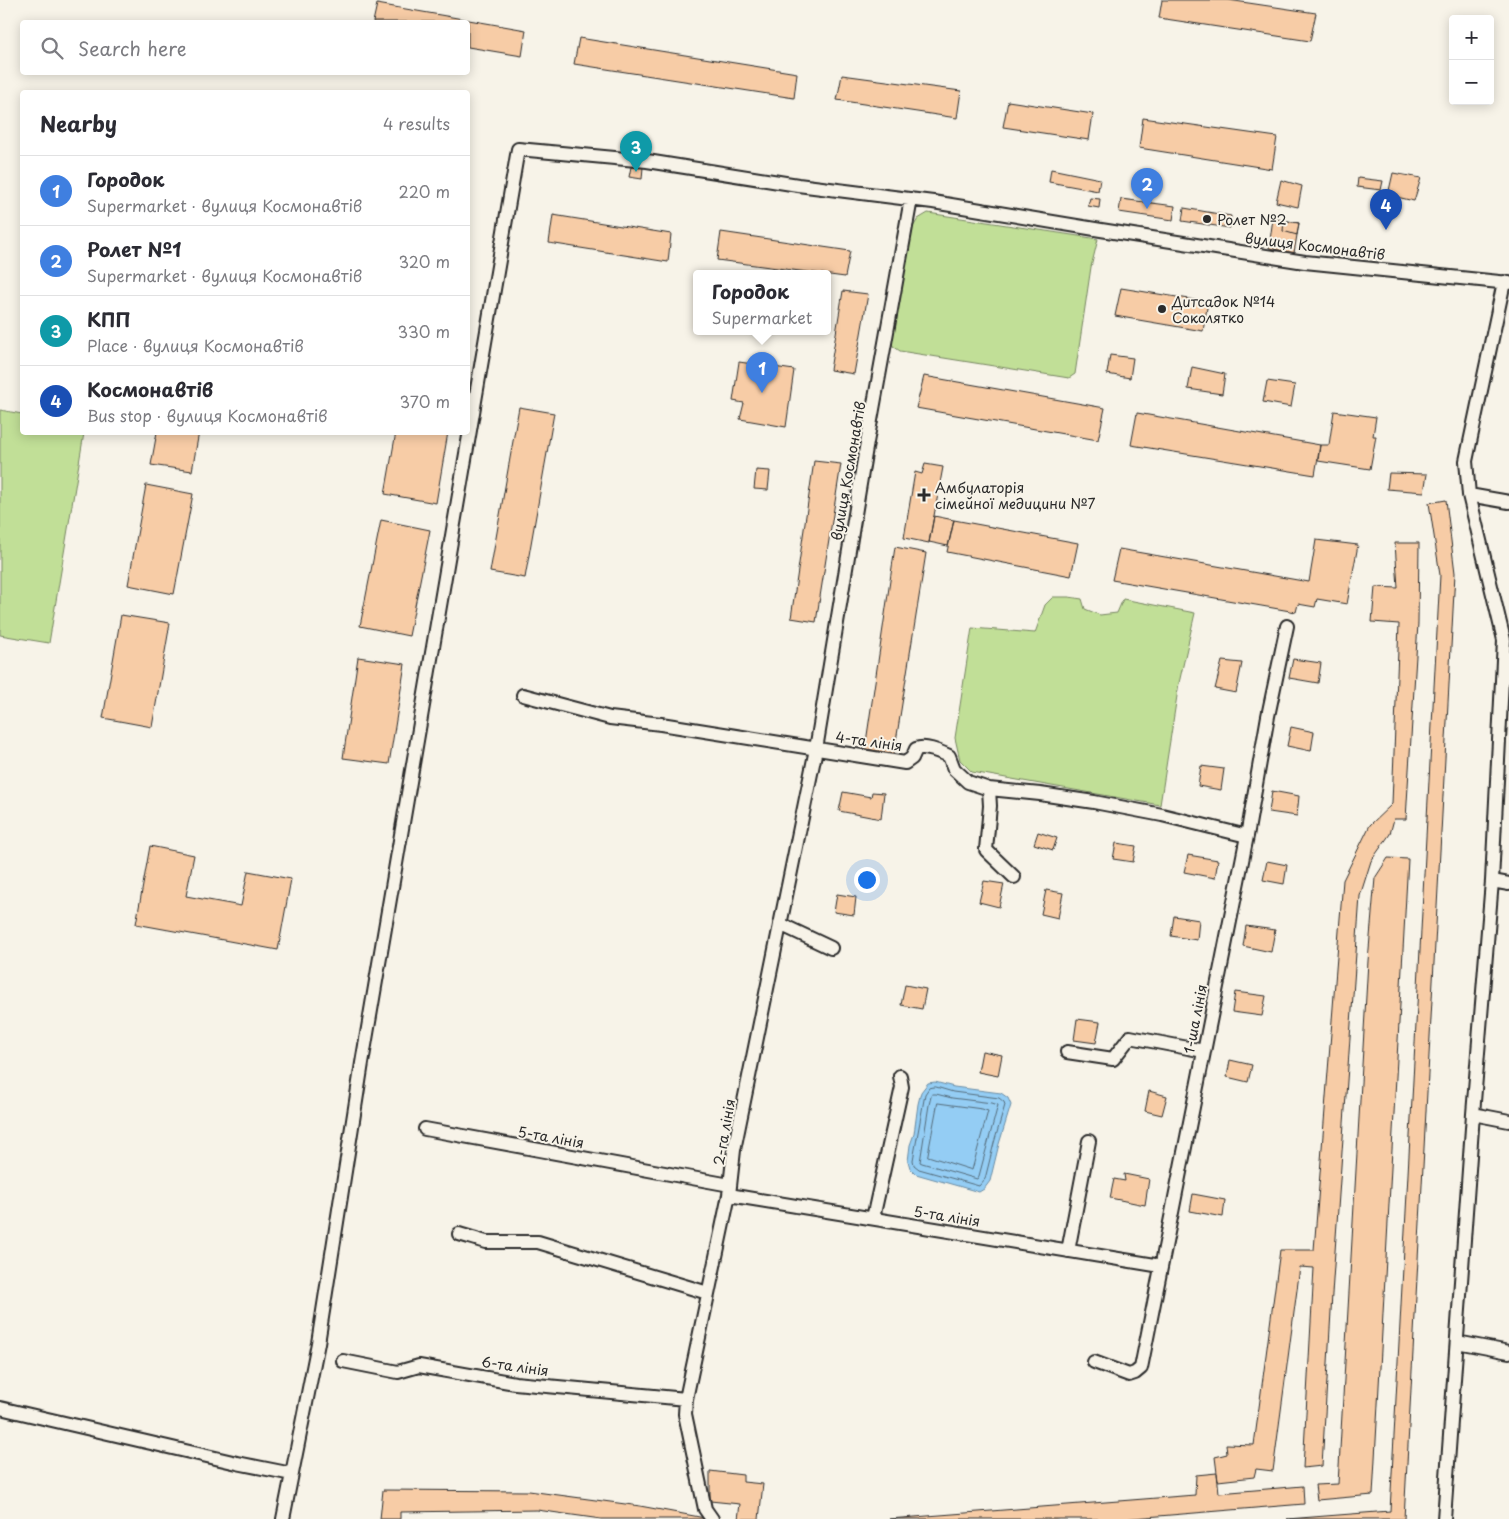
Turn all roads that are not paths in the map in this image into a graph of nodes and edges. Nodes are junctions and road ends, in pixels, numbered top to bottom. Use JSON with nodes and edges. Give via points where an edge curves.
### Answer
{"nodes":[{"id":1,"x":911,"y":199,"type":"junction"},
{"id":2,"x":1506,"y":282,"type":"edge"},
{"id":3,"x":470,"y":431,"type":"edge"},
{"id":4,"x":469,"y":435,"type":"edge"},
{"id":5,"x":1469,"y":495,"type":"junction"},
{"id":6,"x":1509,"y":502,"type":"edge"},
{"id":7,"x":1287,"y":626,"type":"dead end"},
{"id":8,"x":1507,"y":641,"type":"edge"},
{"id":9,"x":523,"y":694,"type":"dead end"},
{"id":10,"x":816,"y":749,"type":"junction"},
{"id":11,"x":989,"y":789,"type":"junction"},
{"id":12,"x":1247,"y":836,"type":"junction"},
{"id":13,"x":1014,"y":877,"type":"dead end"},
{"id":14,"x":1492,"y":881,"type":"junction"},
{"id":15,"x":1509,"y":884,"type":"edge"},
{"id":16,"x":780,"y":924,"type":"junction"},
{"id":17,"x":831,"y":948,"type":"dead end"},
{"id":18,"x":1204,"y":1051,"type":"junction"},
{"id":19,"x":1068,"y":1052,"type":"dead end"},
{"id":20,"x":900,"y":1076,"type":"dead end"},
{"id":21,"x":1473,"y":1114,"type":"junction"},
{"id":22,"x":1509,"y":1121,"type":"edge"},
{"id":23,"x":425,"y":1129,"type":"dead end"},
{"id":24,"x":1089,"y":1141,"type":"dead end"},
{"id":25,"x":730,"y":1190,"type":"junction"},
{"id":26,"x":873,"y":1218,"type":"junction"},
{"id":27,"x":459,"y":1234,"type":"dead end"},
{"id":28,"x":1068,"y":1251,"type":"junction"},
{"id":29,"x":1161,"y":1266,"type":"junction"},
{"id":30,"x":708,"y":1293,"type":"junction"},
{"id":31,"x":1457,"y":1342,"type":"junction"},
{"id":32,"x":1509,"y":1352,"type":"edge"},
{"id":33,"x":343,"y":1361,"type":"dead end"},
{"id":34,"x":1094,"y":1362,"type":"dead end"},
{"id":35,"x":686,"y":1399,"type":"junction"},
{"id":36,"x":0,"y":1408,"type":"edge"},
{"id":37,"x":292,"y":1474,"type":"junction"},
{"id":38,"x":283,"y":1519,"type":"edge"},
{"id":39,"x":712,"y":1519,"type":"edge"},
{"id":40,"x":1444,"y":1519,"type":"edge"}],
"edges":[{"from":1,"to":2,"type":"street","name":"вулиця Космонавтів","via":[[1305,262]]},
{"from":1,"to":3,"type":"street","name":"вулиця Космонавтів","via":[[647,161],[518,149]]},
{"from":1,"to":10,"type":"street","name":"вулиця Космонавтів"},
{"from":2,"to":5,"type":"street","via":[[1466,461]]},
{"from":4,"to":37,"type":"street","name":"вулиця Космонавтів","via":[[318,1343]]},
{"from":5,"to":6,"type":"street"},
{"from":5,"to":8,"type":"street"},
{"from":7,"to":12,"type":"street","name":"1-ша лінія"},
{"from":8,"to":14,"type":"street"},
{"from":9,"to":10,"type":"street","name":"4-та лінія","via":[[610,718]]},
{"from":10,"to":11,"type":"street","name":"4-та лінія","via":[[905,763],[916,749],[938,751],[949,756],[954,768],[968,782]]},
{"from":10,"to":16,"type":"street","name":"2-га лінія"},
{"from":11,"to":12,"type":"street","name":"4-та лінія","via":[[1114,806]]},
{"from":11,"to":13,"type":"street","via":[[986,850]]},
{"from":12,"to":18,"type":"street","name":"1-ша лінія"},
{"from":14,"to":15,"type":"street"},
{"from":14,"to":21,"type":"street"},
{"from":16,"to":17,"type":"street"},
{"from":16,"to":25,"type":"street","name":"2-га лінія","via":[[734,1150]]},
{"from":18,"to":19,"type":"street","via":[[1130,1037],[1113,1059]]},
{"from":18,"to":29,"type":"street","name":"1-ша лінія"},
{"from":20,"to":26,"type":"street","via":[[902,1087]]},
{"from":21,"to":22,"type":"street"},
{"from":21,"to":31,"type":"street"},
{"from":23,"to":25,"type":"street","name":"5-та лінія"},
{"from":24,"to":28,"type":"street"},
{"from":25,"to":26,"type":"street","name":"5-та лінія"},
{"from":25,"to":30,"type":"street","name":"2-га лінія"},
{"from":26,"to":28,"type":"street","name":"5-та лінія"},
{"from":27,"to":30,"type":"street","via":[[486,1242],[538,1242]]},
{"from":28,"to":29,"type":"street","name":"5-та лінія"},
{"from":29,"to":34,"type":"street","name":"1-ша лінія","via":[[1141,1368],[1129,1375]]},
{"from":30,"to":35,"type":"street","name":"2-га лінія"},
{"from":31,"to":32,"type":"street"},
{"from":31,"to":40,"type":"street"},
{"from":33,"to":35,"type":"street","name":"6-та лінія","via":[[398,1372],[420,1366],[515,1383]]},
{"from":35,"to":39,"type":"street","name":"2-га лінія","via":[[685,1414],[705,1509]]},
{"from":36,"to":37,"type":"street"},
{"from":37,"to":38,"type":"street"}]}
